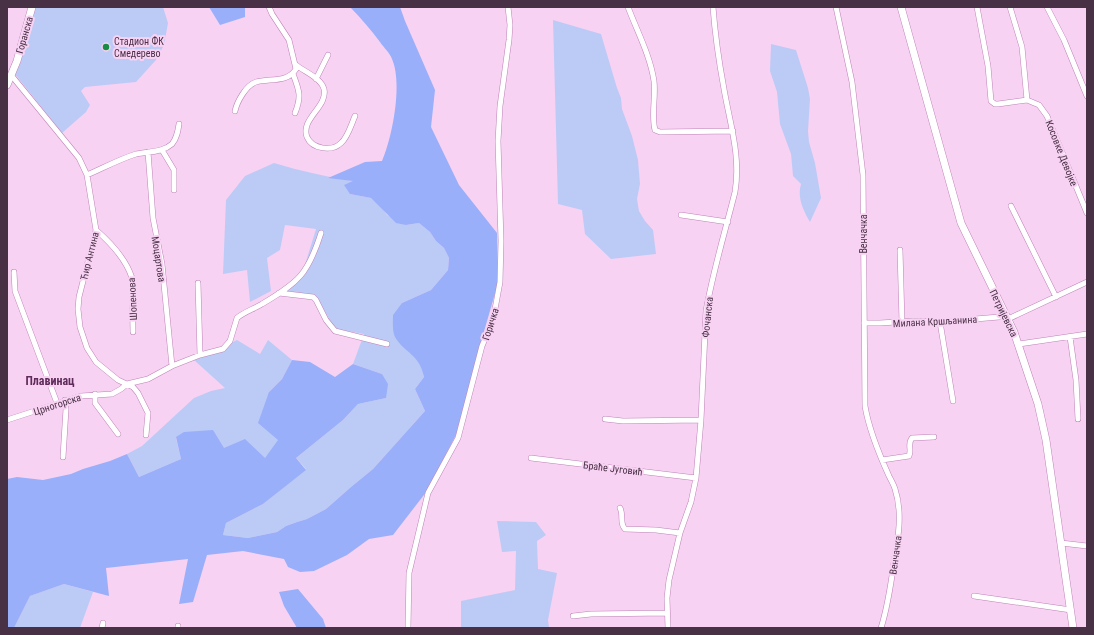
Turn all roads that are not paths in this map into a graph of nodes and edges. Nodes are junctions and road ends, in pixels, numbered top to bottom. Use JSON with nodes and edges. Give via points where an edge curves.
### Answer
{"nodes":[{"id":1,"x":32,"y":7,"type":"edge"},
{"id":2,"x":269,"y":7,"type":"edge"},
{"id":3,"x":508,"y":7,"type":"edge"},
{"id":4,"x":628,"y":7,"type":"edge"},
{"id":5,"x":713,"y":7,"type":"edge"},
{"id":6,"x":836,"y":7,"type":"edge"},
{"id":7,"x":900,"y":7,"type":"edge"},
{"id":8,"x":977,"y":7,"type":"edge"},
{"id":9,"x":1010,"y":7,"type":"edge"},
{"id":10,"x":1047,"y":7,"type":"edge"},
{"id":11,"x":328,"y":55,"type":"dead end"},
{"id":12,"x":296,"y":66,"type":"junction"},
{"id":13,"x":293,"y":74,"type":"junction"},
{"id":14,"x":11,"y":75,"type":"junction"},
{"id":15,"x":316,"y":79,"type":"junction"},
{"id":16,"x":7,"y":85,"type":"edge"},
{"id":17,"x":1087,"y":96,"type":"edge"},
{"id":18,"x":1026,"y":100,"type":"junction"},
{"id":19,"x":235,"y":111,"type":"dead end"},
{"id":20,"x":295,"y":112,"type":"dead end"},
{"id":21,"x":355,"y":116,"type":"dead end"},
{"id":22,"x":179,"y":124,"type":"dead end"},
{"id":23,"x":733,"y":131,"type":"junction"},
{"id":24,"x":162,"y":150,"type":"junction"},
{"id":25,"x":148,"y":152,"type":"junction"},
{"id":26,"x":87,"y":175,"type":"junction"},
{"id":27,"x":174,"y":190,"type":"dead end"},
{"id":28,"x":1011,"y":206,"type":"dead end"},
{"id":29,"x":1087,"y":213,"type":"edge"},
{"id":30,"x":680,"y":215,"type":"dead end"},
{"id":31,"x":728,"y":222,"type":"junction"},
{"id":32,"x":96,"y":230,"type":"junction"},
{"id":33,"x":321,"y":233,"type":"dead end"},
{"id":34,"x":900,"y":250,"type":"dead end"},
{"id":35,"x":14,"y":272,"type":"dead end"},
{"id":36,"x":1087,"y":282,"type":"edge"},
{"id":37,"x":198,"y":283,"type":"dead end"},
{"id":38,"x":279,"y":293,"type":"junction"},
{"id":39,"x":1056,"y":297,"type":"junction"},
{"id":40,"x":1007,"y":317,"type":"junction"},
{"id":41,"x":902,"y":322,"type":"junction"},
{"id":42,"x":940,"y":322,"type":"junction"},
{"id":43,"x":864,"y":323,"type":"junction"},
{"id":44,"x":133,"y":332,"type":"dead end"},
{"id":45,"x":1087,"y":334,"type":"edge"},
{"id":46,"x":1070,"y":337,"type":"junction"},
{"id":47,"x":387,"y":344,"type":"dead end"},
{"id":48,"x":1019,"y":344,"type":"junction"},
{"id":49,"x":200,"y":355,"type":"junction"},
{"id":50,"x":172,"y":366,"type":"junction"},
{"id":51,"x":128,"y":384,"type":"junction"},
{"id":52,"x":95,"y":394,"type":"junction"},
{"id":53,"x":65,"y":400,"type":"junction"},
{"id":54,"x":953,"y":401,"type":"dead end"},
{"id":55,"x":57,"y":403,"type":"junction"},
{"id":56,"x":605,"y":419,"type":"dead end"},
{"id":57,"x":1078,"y":419,"type":"dead end"},
{"id":58,"x":7,"y":420,"type":"edge"},
{"id":59,"x":700,"y":420,"type":"junction"},
{"id":60,"x":118,"y":434,"type":"dead end"},
{"id":61,"x":146,"y":435,"type":"dead end"},
{"id":62,"x":934,"y":437,"type":"dead end"},
{"id":63,"x":63,"y":457,"type":"dead end"},
{"id":64,"x":531,"y":458,"type":"dead end"},
{"id":65,"x":882,"y":460,"type":"junction"},
{"id":66,"x":696,"y":478,"type":"junction"},
{"id":67,"x":620,"y":508,"type":"dead end"},
{"id":68,"x":680,"y":533,"type":"junction"},
{"id":69,"x":1061,"y":543,"type":"junction"},
{"id":70,"x":1087,"y":546,"type":"edge"},
{"id":71,"x":974,"y":596,"type":"dead end"},
{"id":72,"x":1071,"y":610,"type":"junction"},
{"id":73,"x":667,"y":613,"type":"junction"},
{"id":74,"x":573,"y":616,"type":"dead end"},
{"id":75,"x":408,"y":628,"type":"edge"},
{"id":76,"x":668,"y":628,"type":"edge"},
{"id":77,"x":882,"y":628,"type":"edge"},
{"id":78,"x":1073,"y":628,"type":"edge"}],
"edges":[{"from":1,"to":14,"type":"main road","name":"Горанска","via":[[19,56]]},
{"from":2,"to":12,"type":"street","via":[[290,40]]},
{"from":3,"to":75,"type":"street","name":"Горичка","via":[[509,40],[499,125],[500,282],[493,320],[476,368],[458,438],[428,493],[409,573]]},
{"from":4,"to":23,"type":"street","via":[[653,74],[654,130]]},
{"from":5,"to":23,"type":"street","name":"Фочанска","via":[[722,81]]},
{"from":6,"to":43,"type":"street","name":"Венчачка","via":[[852,82],[862,175]]},
{"from":7,"to":40,"type":"main road","name":"Петријевска","via":[[960,219]]},
{"from":8,"to":18,"type":"street","via":[[988,66],[991,100],[998,104]]},
{"from":9,"to":18,"type":"street","via":[[1022,47]]},
{"from":10,"to":17,"type":"street"},
{"from":11,"to":15,"type":"street"},
{"from":12,"to":13,"type":"street"},
{"from":12,"to":15,"type":"street"},
{"from":13,"to":19,"type":"street","via":[[254,84],[241,96]]},
{"from":13,"to":20,"type":"street","via":[[300,92]]},
{"from":14,"to":16,"type":"main road","name":"Горанска"},
{"from":14,"to":26,"type":"street","name":"Ћир Антина","via":[[79,158]]},
{"from":15,"to":21,"type":"street","via":[[324,93],[321,103],[306,126],[306,134],[312,144],[320,148],[340,145]]},
{"from":18,"to":29,"type":"street","name":"Косовке Девојке","via":[[1039,105],[1047,116]]},
{"from":22,"to":24,"type":"street","via":[[171,145]]},
{"from":23,"to":31,"type":"street","name":"Фочанска","via":[[738,178]]},
{"from":24,"to":25,"type":"street"},
{"from":24,"to":27,"type":"street","via":[[174,170]]},
{"from":25,"to":26,"type":"street"},
{"from":25,"to":50,"type":"street","name":"Моцартова","via":[[153,218],[162,264]]},
{"from":26,"to":32,"type":"street","name":"Ћир Антина"},
{"from":28,"to":39,"type":"street"},
{"from":30,"to":31,"type":"street"},
{"from":31,"to":59,"type":"street","name":"Фочанска","via":[[712,277],[706,311]]},
{"from":32,"to":44,"type":"street","name":"Шопенова","via":[[117,251],[131,274]]},
{"from":32,"to":51,"type":"street","name":"Ћир Антина","via":[[79,297],[80,327],[91,356],[118,380]]},
{"from":33,"to":38,"type":"street","name":"Црногорска","via":[[306,270],[296,282]]},
{"from":34,"to":41,"type":"street"},
{"from":35,"to":55,"type":"street","via":[[15,291]]},
{"from":36,"to":39,"type":"street","name":"Милана Кршљанина"},
{"from":37,"to":49,"type":"street"},
{"from":38,"to":47,"type":"street","via":[[313,297],[335,331]]},
{"from":38,"to":49,"type":"street","name":"Црногорска","via":[[237,318],[230,341],[223,349]]},
{"from":39,"to":40,"type":"street","name":"Милана Кршљанина"},
{"from":40,"to":42,"type":"street","name":"Милана Кршљанина"},
{"from":40,"to":48,"type":"main road","name":"Петријевска"},
{"from":41,"to":42,"type":"street","name":"Милана Кршљанина"},
{"from":41,"to":43,"type":"street","name":"Милана Кршљанина"},
{"from":42,"to":54,"type":"street"},
{"from":43,"to":65,"type":"street","name":"Венчачка","via":[[865,406],[872,435]]},
{"from":45,"to":46,"type":"street"},
{"from":46,"to":48,"type":"street"},
{"from":46,"to":57,"type":"street"},
{"from":48,"to":69,"type":"main road","name":"Петријевска","via":[[1042,420]]},
{"from":49,"to":50,"type":"street","name":"Црногорска"},
{"from":50,"to":51,"type":"street","name":"Црногорска","via":[[153,378]]},
{"from":51,"to":52,"type":"street","name":"Црногорска","via":[[116,392],[106,395]]},
{"from":51,"to":61,"type":"street","name":"Ћир Антина","via":[[138,393],[147,410]]},
{"from":52,"to":53,"type":"street","name":"Црногорска"},
{"from":52,"to":60,"type":"street","via":[[95,403]]},
{"from":53,"to":55,"type":"street","name":"Црногорска"},
{"from":53,"to":63,"type":"street"},
{"from":55,"to":58,"type":"street","name":"Црногорска"},
{"from":56,"to":59,"type":"street"},
{"from":59,"to":66,"type":"street","name":"Фочанска"},
{"from":62,"to":65,"type":"street","via":[[912,438],[909,456]]},
{"from":64,"to":66,"type":"street","name":"Браће Југовић"},
{"from":65,"to":77,"type":"street","name":"Венчачка","via":[[896,490],[899,526]]},
{"from":66,"to":68,"type":"street","name":"Фочанска"},
{"from":67,"to":68,"type":"street","via":[[625,529]]},
{"from":68,"to":73,"type":"street","name":"Фочанска","via":[[669,580]]},
{"from":69,"to":70,"type":"street"},
{"from":69,"to":72,"type":"main road","name":"Петријевска"},
{"from":71,"to":72,"type":"street"},
{"from":72,"to":78,"type":"main road","name":"Петријевска"},
{"from":73,"to":74,"type":"street"},
{"from":73,"to":76,"type":"street","name":"Фочанска"}]}
